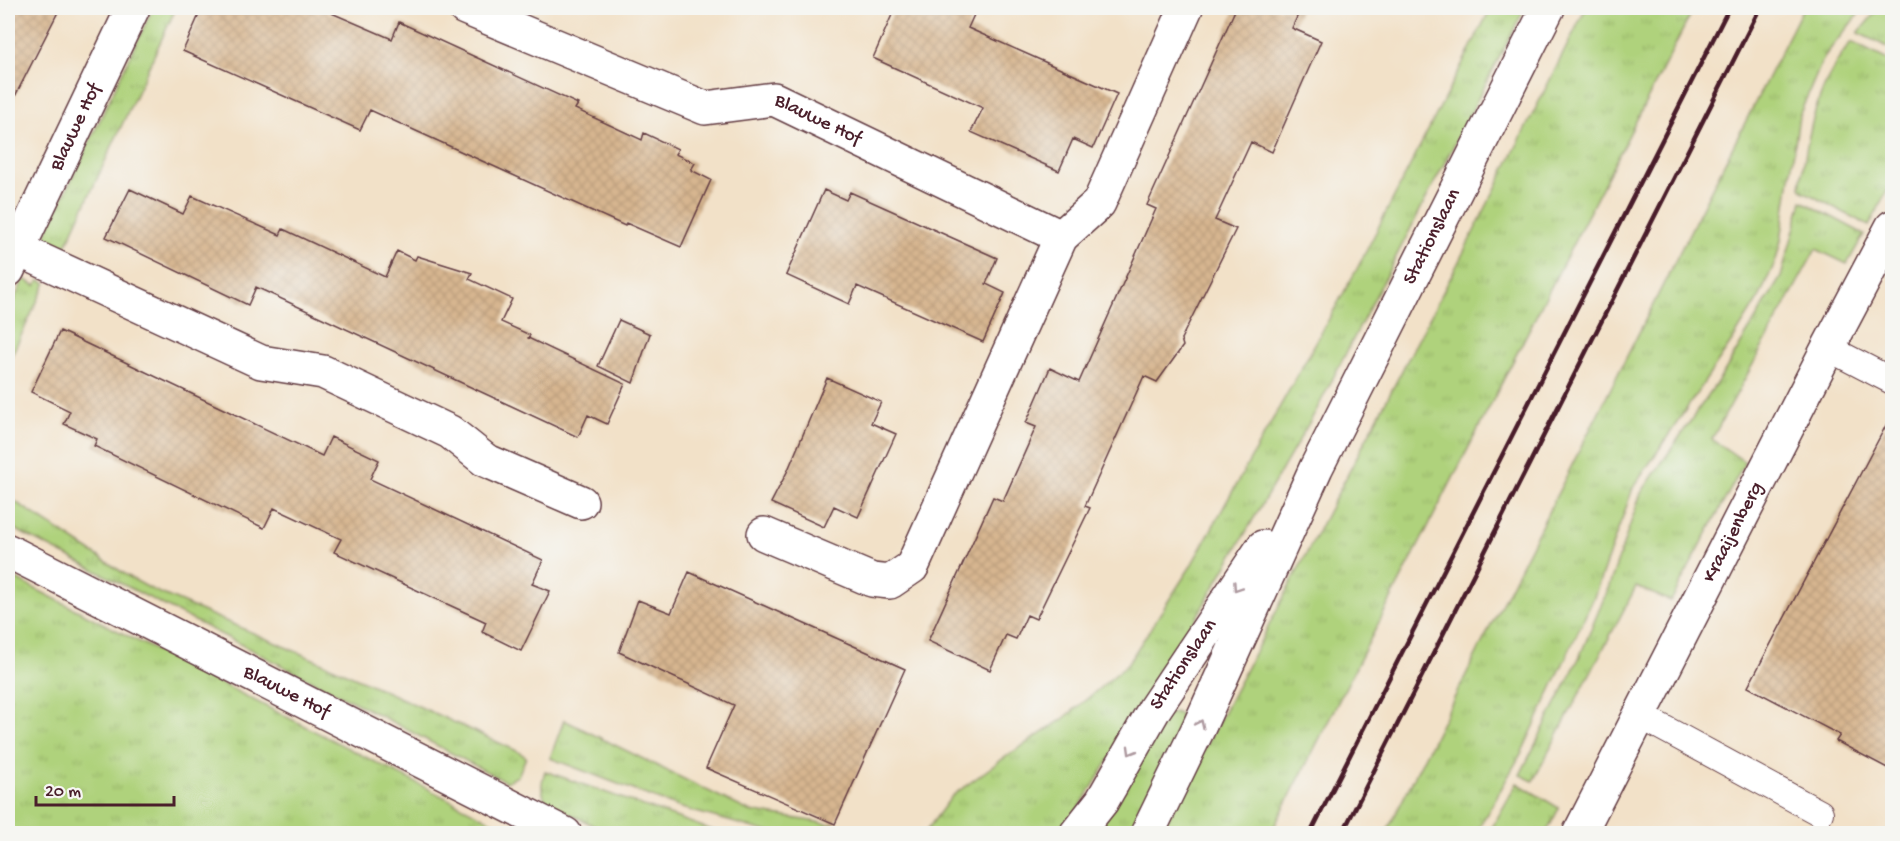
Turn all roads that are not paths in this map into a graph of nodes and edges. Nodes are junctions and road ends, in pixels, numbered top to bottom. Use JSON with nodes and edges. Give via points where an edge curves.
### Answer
{"nodes":[{"id":1,"x":133,"y":8,"type":"edge"},
{"id":2,"x":465,"y":8,"type":"edge"},
{"id":3,"x":1186,"y":8,"type":"edge"},
{"id":4,"x":1548,"y":8,"type":"edge"},
{"id":5,"x":1893,"y":227,"type":"edge"},
{"id":6,"x":1061,"y":237,"type":"junction"},
{"id":7,"x":13,"y":259,"type":"edge"},
{"id":8,"x":1828,"y":348,"type":"junction"},
{"id":9,"x":1893,"y":381,"type":"edge"},
{"id":10,"x":1316,"y":468,"type":"junction"},
{"id":11,"x":581,"y":502,"type":"dead end"},
{"id":12,"x":764,"y":534,"type":"dead end"},
{"id":13,"x":8,"y":551,"type":"edge"},
{"id":14,"x":1641,"y":716,"type":"junction"},
{"id":15,"x":1820,"y":813,"type":"dead end"},
{"id":16,"x":565,"y":834,"type":"edge"},
{"id":17,"x":1076,"y":834,"type":"edge"},
{"id":18,"x":1147,"y":834,"type":"edge"},
{"id":19,"x":1579,"y":834,"type":"edge"}],
"edges":[{"from":1,"to":7,"type":"street","name":"Blauwe Hof"},
{"from":2,"to":6,"type":"street","name":"Blauwe Hof","via":[[705,108],[774,99]]},
{"from":3,"to":6,"type":"street","via":[[1099,203]]},
{"from":4,"to":10,"type":"street","name":"Stationslaan"},
{"from":5,"to":8,"type":"street","name":"Kraaijenberg"},
{"from":6,"to":12,"type":"street","via":[[912,567],[890,582],[872,580]]},
{"from":7,"to":11,"type":"street","name":"Blauwe Hof","via":[[261,362],[323,372],[450,432],[485,460]]},
{"from":8,"to":9,"type":"lane"},
{"from":8,"to":14,"type":"street","name":"Kraaijenberg"},
{"from":10,"to":17,"type":"street","name":"Stationslaan","one_way":true,"via":[[1155,708],[1102,801]]},
{"from":18,"to":10,"type":"street","name":"Stationslaan","one_way":true},
{"from":13,"to":16,"type":"street","name":"Blauwe Hof"},
{"from":14,"to":15,"type":"lane"},
{"from":14,"to":19,"type":"street","name":"Kraaijenberg"}]}
